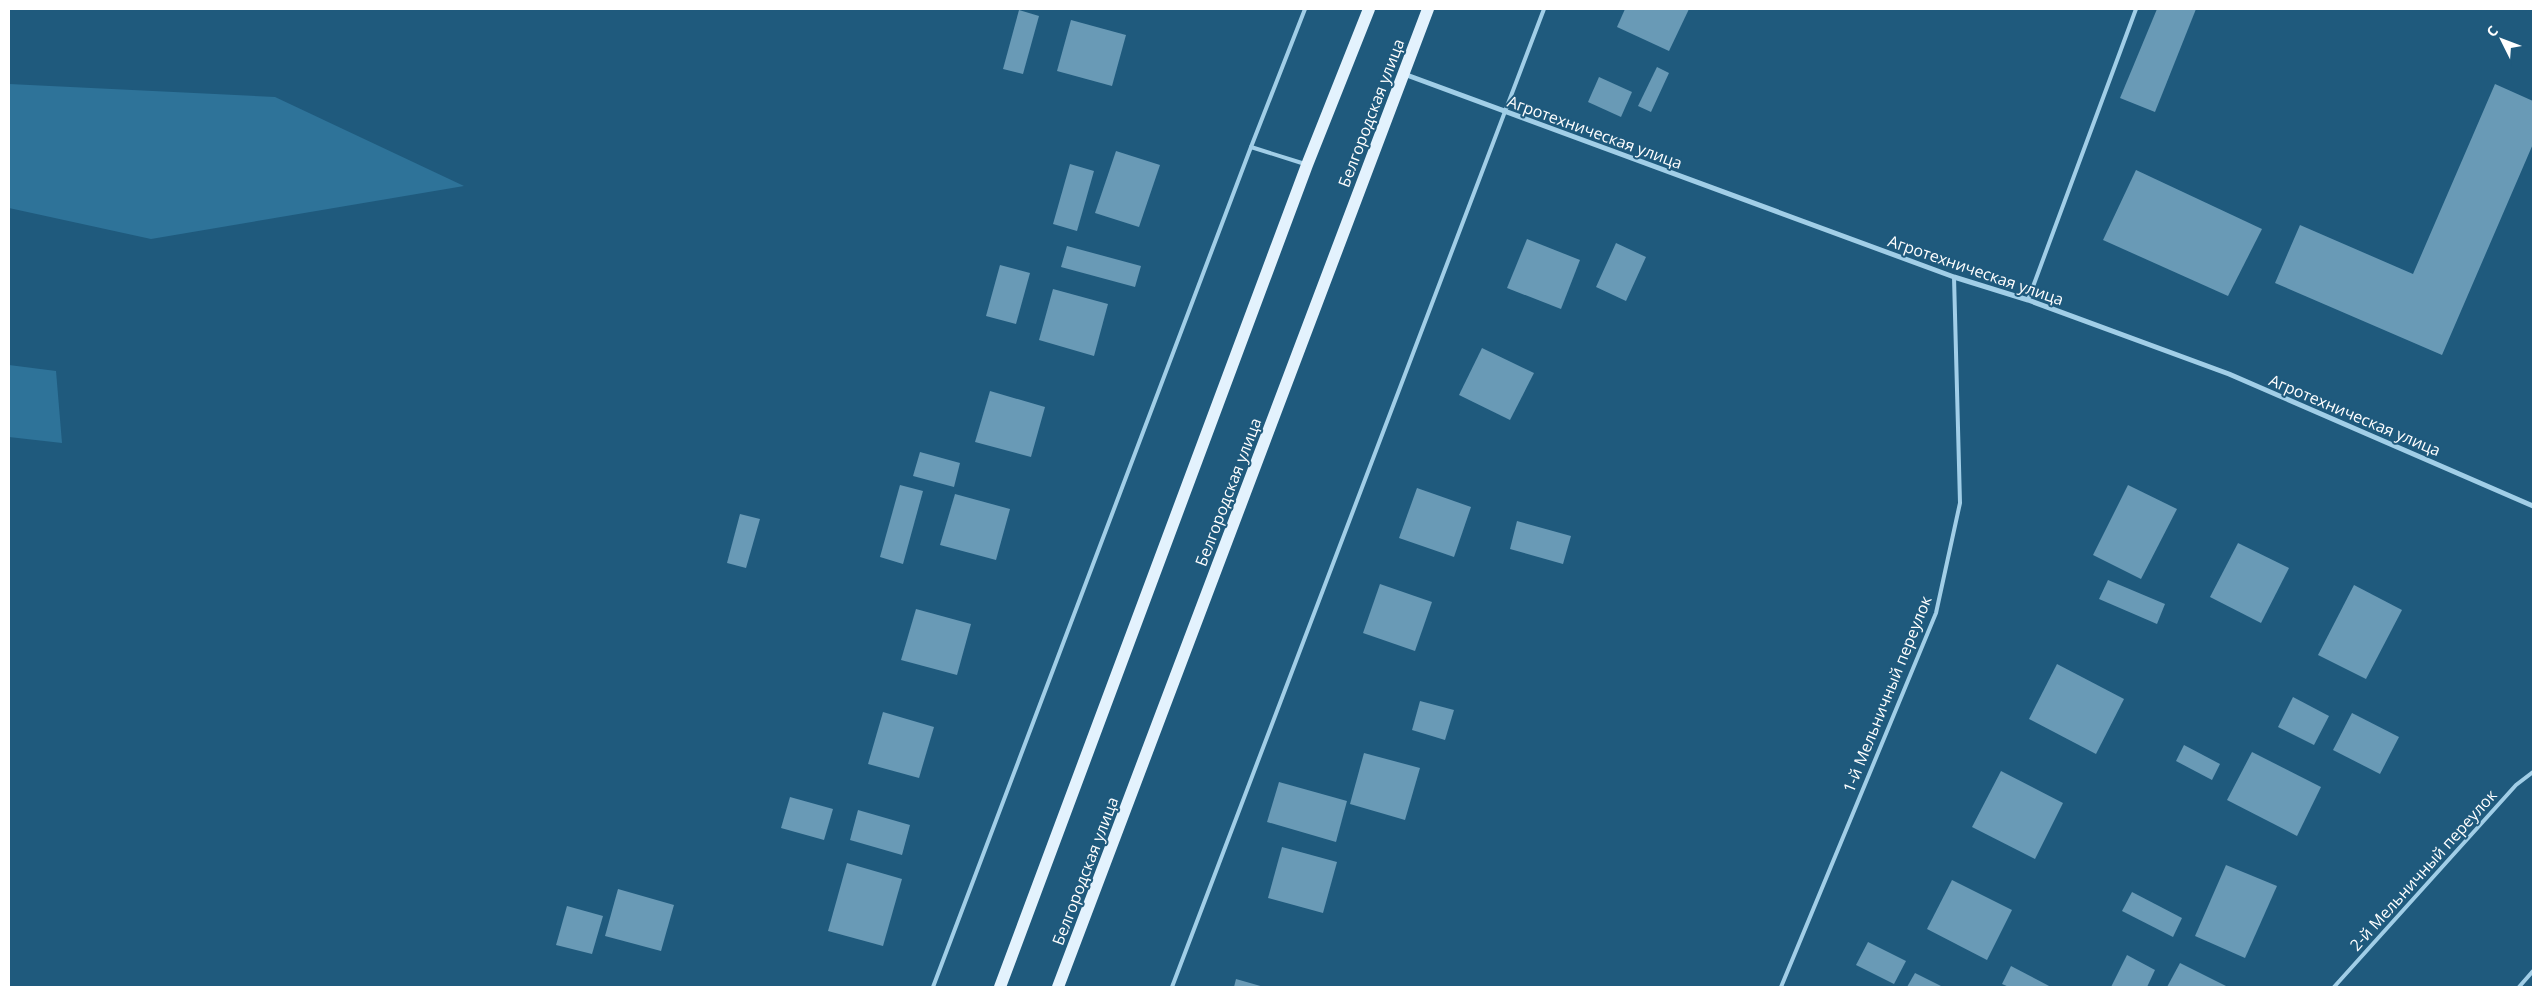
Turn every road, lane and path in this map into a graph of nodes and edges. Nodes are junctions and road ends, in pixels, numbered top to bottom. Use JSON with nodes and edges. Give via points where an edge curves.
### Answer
{"nodes":[{"id":1,"x":1305,"y":9,"type":"edge"},
{"id":2,"x":1369,"y":9,"type":"edge"},
{"id":3,"x":1428,"y":9,"type":"edge"},
{"id":4,"x":1544,"y":9,"type":"edge"},
{"id":5,"x":2136,"y":9,"type":"edge"},
{"id":6,"x":1404,"y":74,"type":"junction"},
{"id":7,"x":1504,"y":112,"type":"junction"},
{"id":8,"x":1251,"y":147,"type":"junction"},
{"id":9,"x":1307,"y":165,"type":"junction"},
{"id":10,"x":1954,"y":277,"type":"junction"},
{"id":11,"x":2028,"y":300,"type":"junction"},
{"id":12,"x":2533,"y":506,"type":"edge"},
{"id":13,"x":2533,"y":772,"type":"edge"},
{"id":14,"x":2533,"y":970,"type":"edge"},
{"id":15,"x":933,"y":987,"type":"edge"},
{"id":16,"x":1000,"y":987,"type":"edge"},
{"id":17,"x":1058,"y":987,"type":"edge"},
{"id":18,"x":1172,"y":987,"type":"edge"},
{"id":19,"x":1781,"y":987,"type":"edge"},
{"id":20,"x":2334,"y":987,"type":"edge"},
{"id":21,"x":2520,"y":987,"type":"edge"}],
"edges":[{"from":1,"to":8,"type":"lane"},
{"from":2,"to":9,"type":"main road"},
{"from":3,"to":6,"type":"main road","name":"Белгородская улица"},
{"from":4,"to":7,"type":"lane"},
{"from":5,"to":11,"type":"lane"},
{"from":6,"to":7,"type":"street","name":"Агротехническая улица"},
{"from":6,"to":17,"type":"main road","name":"Белгородская улица"},
{"from":7,"to":10,"type":"street","name":"Агротехническая улица"},
{"from":7,"to":18,"type":"lane"},
{"from":8,"to":9,"type":"lane"},
{"from":8,"to":15,"type":"lane"},
{"from":9,"to":16,"type":"main road"},
{"from":10,"to":11,"type":"street","name":"Агротехническая улица"},
{"from":10,"to":19,"type":"lane","name":"1-й Мельничный переулок","via":[[1960,503],[1936,612]]},
{"from":11,"to":12,"type":"street","name":"Агротехническая улица","via":[[2229,374]]},
{"from":13,"to":20,"type":"lane","name":"2-й Мельничный переулок","via":[[2516,785]]},
{"from":14,"to":21,"type":"lane"}]}
